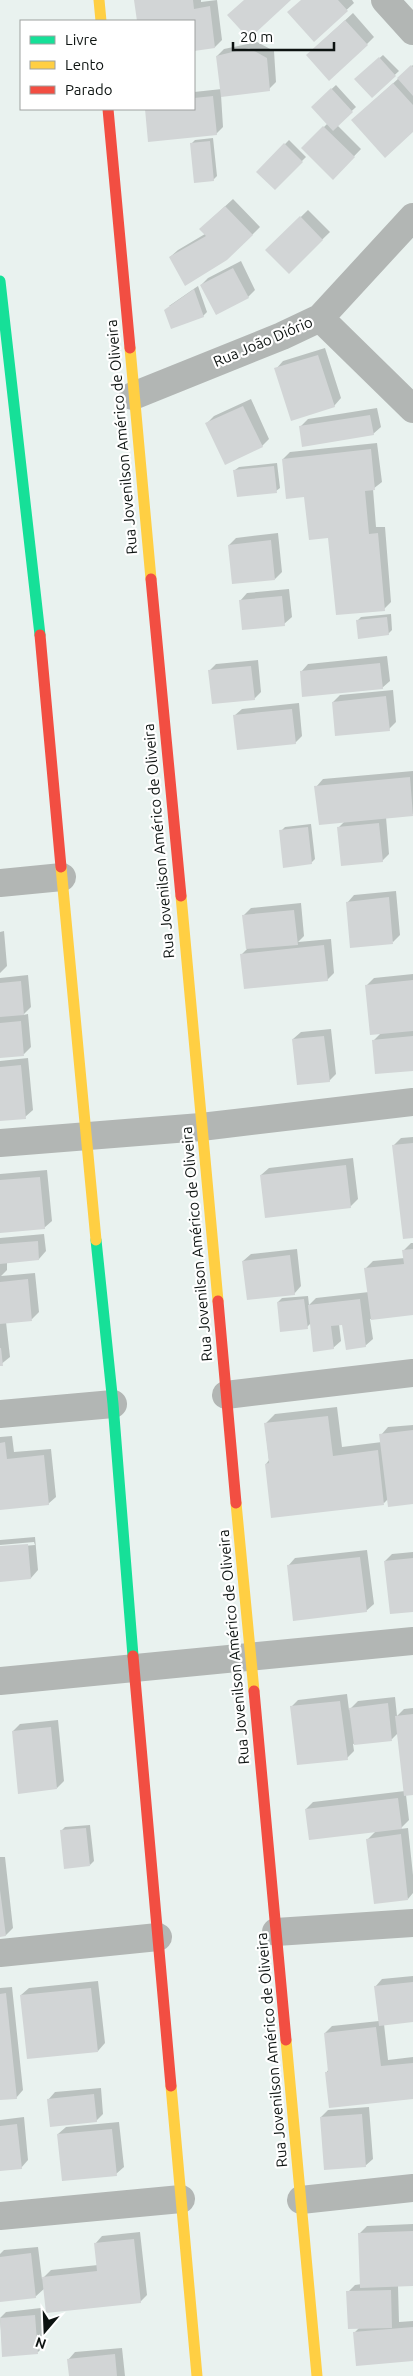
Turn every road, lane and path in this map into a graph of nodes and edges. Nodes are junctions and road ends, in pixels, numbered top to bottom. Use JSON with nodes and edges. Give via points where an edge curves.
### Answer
{"nodes":[{"id":1,"x":99,"y":0,"type":"edge"},
{"id":2,"x":385,"y":0,"type":"edge"},
{"id":3,"x":101,"y":20,"type":"edge"},
{"id":4,"x":413,"y":31,"type":"edge"},
{"id":5,"x":108,"y":110,"type":"edge"},
{"id":6,"x":413,"y":217,"type":"edge"},
{"id":7,"x":0,"y":281,"type":"edge"},
{"id":8,"x":320,"y":318,"type":"junction"},
{"id":9,"x":133,"y":396,"type":"junction"},
{"id":10,"x":413,"y":408,"type":"edge"},
{"id":11,"x":62,"y":877,"type":"junction"},
{"id":12,"x":0,"y":882,"type":"edge"},
{"id":13,"x":413,"y":1102,"type":"edge"},
{"id":14,"x":201,"y":1127,"type":"junction"},
{"id":15,"x":85,"y":1136,"type":"junction"},
{"id":16,"x":0,"y":1143,"type":"edge"},
{"id":17,"x":413,"y":1373,"type":"edge"},
{"id":18,"x":226,"y":1395,"type":"junction"},
{"id":19,"x":114,"y":1404,"type":"junction"},
{"id":20,"x":0,"y":1414,"type":"edge"},
{"id":21,"x":413,"y":1641,"type":"edge"},
{"id":22,"x":250,"y":1658,"type":"junction"},
{"id":23,"x":134,"y":1669,"type":"junction"},
{"id":24,"x":0,"y":1681,"type":"edge"},
{"id":25,"x":413,"y":1923,"type":"edge"},
{"id":26,"x":276,"y":1932,"type":"junction"},
{"id":27,"x":158,"y":1937,"type":"junction"},
{"id":28,"x":0,"y":1953,"type":"edge"},
{"id":29,"x":413,"y":2188,"type":"edge"},
{"id":30,"x":181,"y":2199,"type":"junction"},
{"id":31,"x":301,"y":2200,"type":"junction"},
{"id":32,"x":0,"y":2216,"type":"edge"},
{"id":33,"x":197,"y":2376,"type":"edge"},
{"id":34,"x":317,"y":2376,"type":"edge"}],
"edges":[{"from":1,"to":3,"type":"main road"},
{"from":2,"to":4,"type":"street"},
{"from":5,"to":9,"type":"main road","name":"Rua Jovenilson Américo de Oliveira"},
{"from":6,"to":8,"type":"street","name":"Rua João Diório"},
{"from":7,"to":11,"type":"main road","via":[[34,568]]},
{"from":8,"to":9,"type":"street","name":"Rua João Diório"},
{"from":8,"to":10,"type":"street"},
{"from":9,"to":14,"type":"main road","name":"Rua Jovenilson Américo de Oliveira"},
{"from":11,"to":12,"type":"street"},
{"from":11,"to":15,"type":"main road"},
{"from":13,"to":14,"type":"street"},
{"from":14,"to":15,"type":"street"},
{"from":14,"to":18,"type":"main road","name":"Rua Jovenilson Américo de Oliveira"},
{"from":15,"to":16,"type":"street"},
{"from":15,"to":19,"type":"main road"},
{"from":17,"to":18,"type":"street"},
{"from":18,"to":22,"type":"main road","name":"Rua Jovenilson Américo de Oliveira"},
{"from":19,"to":20,"type":"street"},
{"from":19,"to":23,"type":"main road"},
{"from":21,"to":22,"type":"street"},
{"from":22,"to":23,"type":"street"},
{"from":22,"to":26,"type":"main road","name":"Rua Jovenilson Américo de Oliveira"},
{"from":23,"to":24,"type":"street"},
{"from":23,"to":27,"type":"main road"},
{"from":25,"to":26,"type":"street"},
{"from":26,"to":31,"type":"main road","name":"Rua Jovenilson Américo de Oliveira"},
{"from":27,"to":28,"type":"street"},
{"from":27,"to":30,"type":"main road"},
{"from":29,"to":31,"type":"street"},
{"from":30,"to":32,"type":"street"},
{"from":30,"to":33,"type":"main road"},
{"from":31,"to":34,"type":"main road","name":"Rua Jovenilson Américo de Oliveira"}]}
